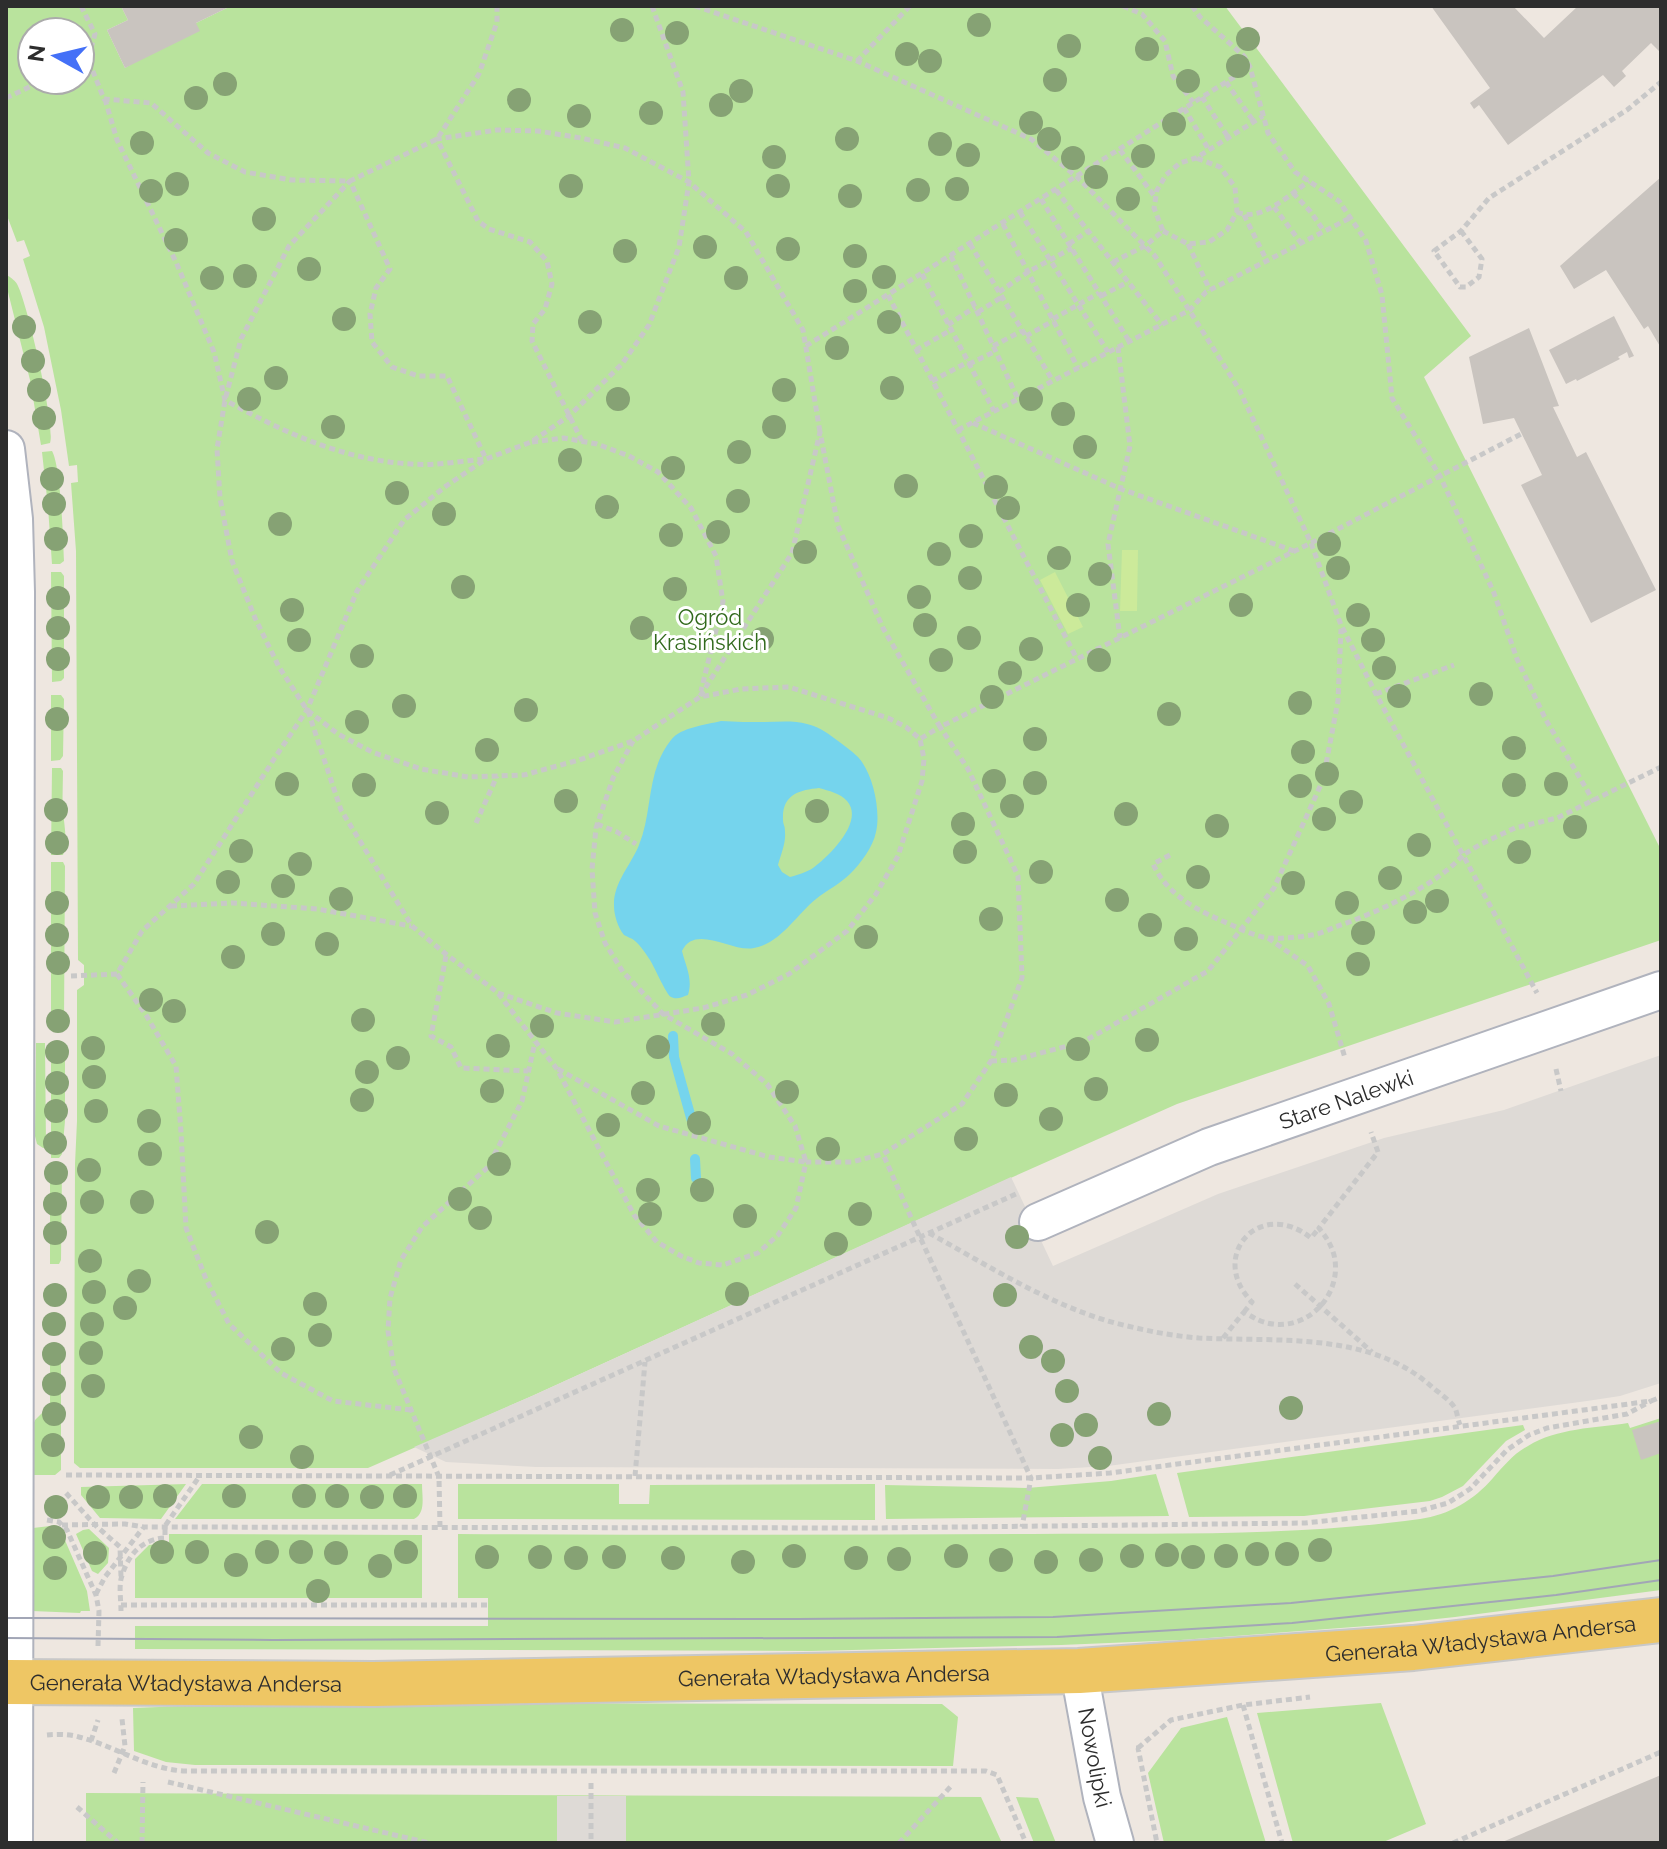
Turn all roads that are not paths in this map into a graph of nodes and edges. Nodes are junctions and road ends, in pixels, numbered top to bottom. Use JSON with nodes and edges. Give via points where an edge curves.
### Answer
{"nodes":[{"id":1,"x":6,"y":449,"type":"edge"},
{"id":2,"x":1661,"y":990,"type":"edge"},
{"id":3,"x":11,"y":1081,"type":"edge"},
{"id":4,"x":1030,"y":1206,"type":"road end"},
{"id":5,"x":1661,"y":1620,"type":"edge"},
{"id":6,"x":1079,"y":1671,"type":"junction"},
{"id":7,"x":10,"y":1682,"type":"edge"},
{"id":8,"x":14,"y":1843,"type":"edge"},
{"id":9,"x":1115,"y":1843,"type":"edge"}],
"edges":[{"from":1,"to":3,"type":"street","via":[[16,592]]},
{"from":2,"to":4,"type":"street","name":"Stare Nalewki"},
{"from":3,"to":7,"type":"street"},
{"from":5,"to":6,"type":"main road","name":"Generała Władysława Andersa","via":[[1413,1648]]},
{"from":6,"to":7,"type":"main road","name":"Generała Władysława Andersa","via":[[374,1684]]},
{"from":6,"to":9,"type":"street","name":"Nowolipki"},
{"from":7,"to":8,"type":"street"}]}
